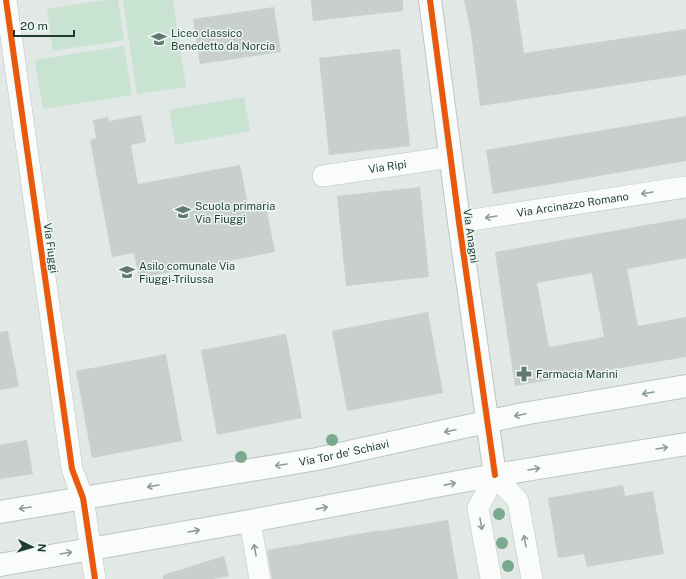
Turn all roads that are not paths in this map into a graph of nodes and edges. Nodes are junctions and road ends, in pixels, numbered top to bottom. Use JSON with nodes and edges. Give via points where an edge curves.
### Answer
{"nodes":[{"id":1,"x":6,"y":0,"type":"edge"},
{"id":2,"x":430,"y":0,"type":"edge"},
{"id":3,"x":451,"y":157,"type":"junction"},
{"id":4,"x":323,"y":176,"type":"dead end"},
{"id":5,"x":686,"y":187,"type":"edge"},
{"id":6,"x":459,"y":222,"type":"junction"},
{"id":7,"x":686,"y":386,"type":"edge"},
{"id":8,"x":488,"y":423,"type":"junction"},
{"id":9,"x":686,"y":444,"type":"edge"},
{"id":10,"x":495,"y":475,"type":"junction"},
{"id":11,"x":82,"y":498,"type":"junction"},
{"id":12,"x":0,"y":512,"type":"edge"},
{"id":13,"x":250,"y":521,"type":"junction"},
{"id":14,"x":91,"y":550,"type":"junction"},
{"id":15,"x":0,"y":565,"type":"edge"},
{"id":16,"x":95,"y":579,"type":"edge"},
{"id":17,"x":260,"y":579,"type":"edge"},
{"id":18,"x":491,"y":579,"type":"edge"},
{"id":19,"x":532,"y":579,"type":"edge"}],
"edges":[{"from":1,"to":11,"type":"street","name":"Via Fiuggi","via":[[72,469]]},
{"from":2,"to":3,"type":"main road","name":"Via Anagni"},
{"from":3,"to":4,"type":"street","name":"Via Ripi"},
{"from":3,"to":6,"type":"main road","name":"Via Anagni"},
{"from":5,"to":6,"type":"street","name":"Via Arcinazzo Romano","one_way":true},
{"from":6,"to":8,"type":"main road","name":"Via Anagni"},
{"from":7,"to":8,"type":"main road","name":"Via Tor de' Schiavi","one_way":true,"via":[[523,414]]},
{"from":8,"to":10,"type":"main road","name":"Via Anagni"},
{"from":8,"to":11,"type":"main road","name":"Via Tor de' Schiavi","one_way":true,"via":[[317,459]]},
{"from":10,"to":9,"type":"main road","one_way":true},
{"from":13,"to":10,"type":"main road","one_way":true},
{"from":10,"to":18,"type":"street","one_way":true,"via":[[478,508]]},
{"from":19,"to":10,"type":"street","one_way":true,"via":[[518,501]]},
{"from":11,"to":12,"type":"main road","name":"Via Tor de' Schiavi","one_way":true},
{"from":11,"to":14,"type":"street","name":"Via Fiuggi"},
{"from":14,"to":13,"type":"main road","one_way":true},
{"from":17,"to":13,"type":"street","one_way":true},
{"from":15,"to":14,"type":"main road","one_way":true},
{"from":14,"to":16,"type":"street","name":"Via Fiuggi"}]}
